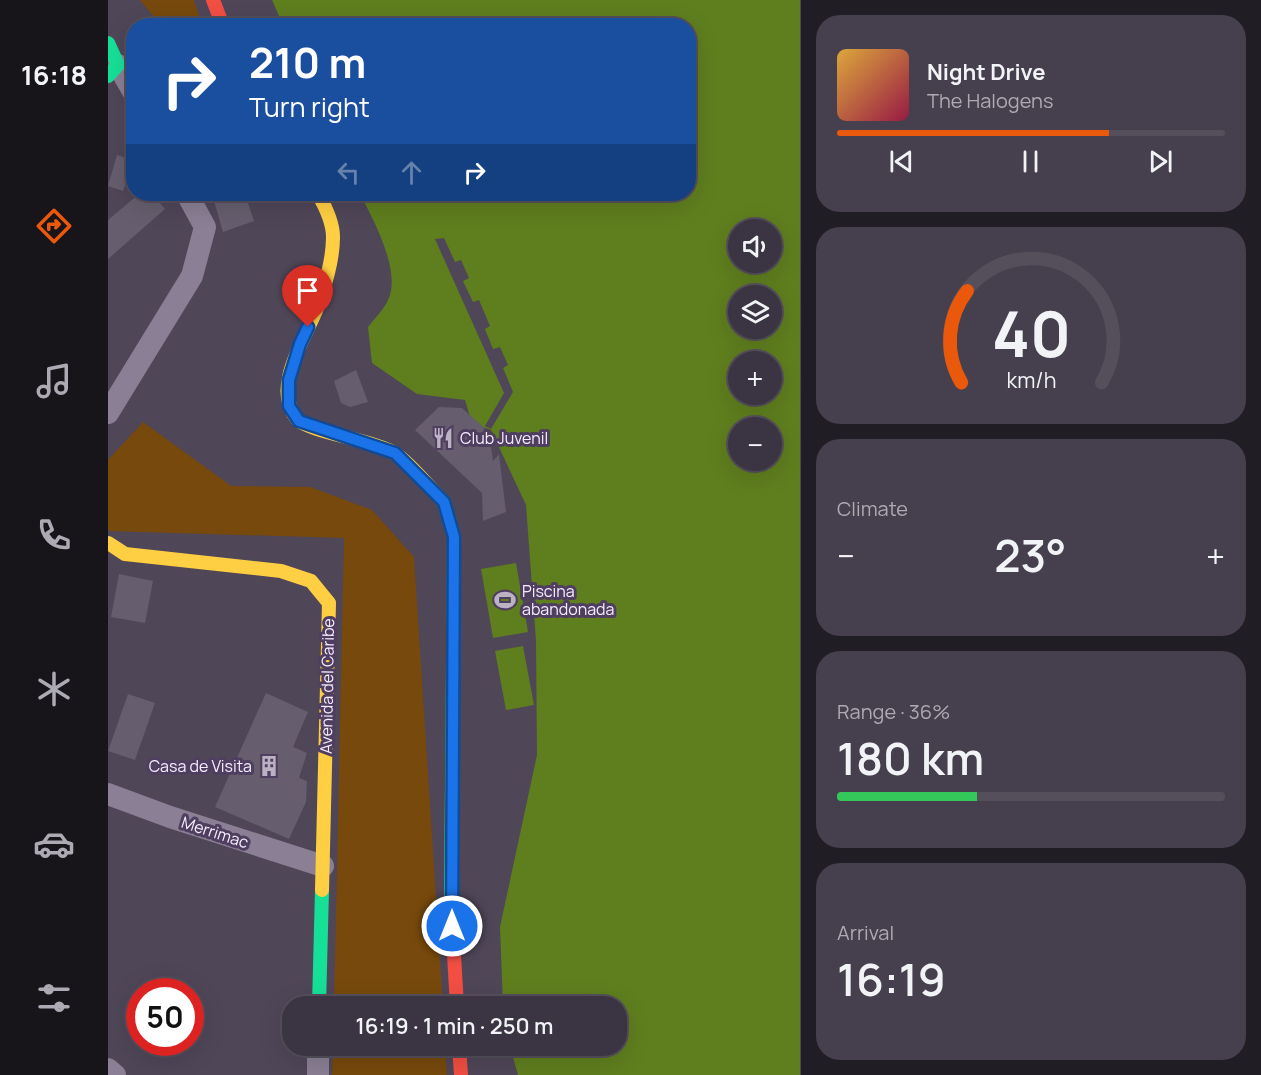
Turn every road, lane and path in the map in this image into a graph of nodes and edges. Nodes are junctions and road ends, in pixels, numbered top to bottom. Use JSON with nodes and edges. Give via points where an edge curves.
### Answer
{"nodes":[{"id":1,"x":213,"y":0,"type":"edge"},
{"id":2,"x":220,"y":18,"type":"edge"},
{"id":3,"x":108,"y":43,"type":"edge"},
{"id":4,"x":113,"y":71,"type":"edge"},
{"id":5,"x":126,"y":85,"type":"edge"},
{"id":6,"x":191,"y":201,"type":"edge"},
{"id":7,"x":322,"y":201,"type":"edge"},
{"id":8,"x":108,"y":412,"type":"edge"},
{"id":9,"x":108,"y":543,"type":"edge"},
{"id":10,"x":108,"y":794,"type":"edge"},
{"id":11,"x":323,"y":866,"type":"junction"},
{"id":12,"x":319,"y":996,"type":"edge"},
{"id":13,"x":456,"y":996,"type":"edge"},
{"id":14,"x":318,"y":1056,"type":"edge"},
{"id":15,"x":460,"y":1056,"type":"edge"},
{"id":16,"x":108,"y":1069,"type":"edge"},
{"id":17,"x":115,"y":1075,"type":"edge"},
{"id":18,"x":318,"y":1075,"type":"edge"},
{"id":19,"x":461,"y":1075,"type":"edge"}],
"edges":[{"from":1,"to":2,"type":"main road"},
{"from":3,"to":4,"type":"main road"},
{"from":4,"to":5,"type":"street"},
{"from":6,"to":8,"type":"street","via":[[205,226],[192,276]]},
{"from":7,"to":13,"type":"main road","via":[[333,235],[328,275],[289,380],[289,406],[299,421],[395,453],[444,502],[454,537],[452,926]]},
{"from":9,"to":11,"type":"main road","name":"Avenida del Caribe","via":[[125,554],[281,571],[310,581],[329,603]]},
{"from":10,"to":11,"type":"street","name":"Merrimac"},
{"from":11,"to":12,"type":"main road","name":"Avenida del Caribe"},
{"from":14,"to":18,"type":"street"},
{"from":15,"to":19,"type":"main road"},
{"from":16,"to":17,"type":"street"}]}
